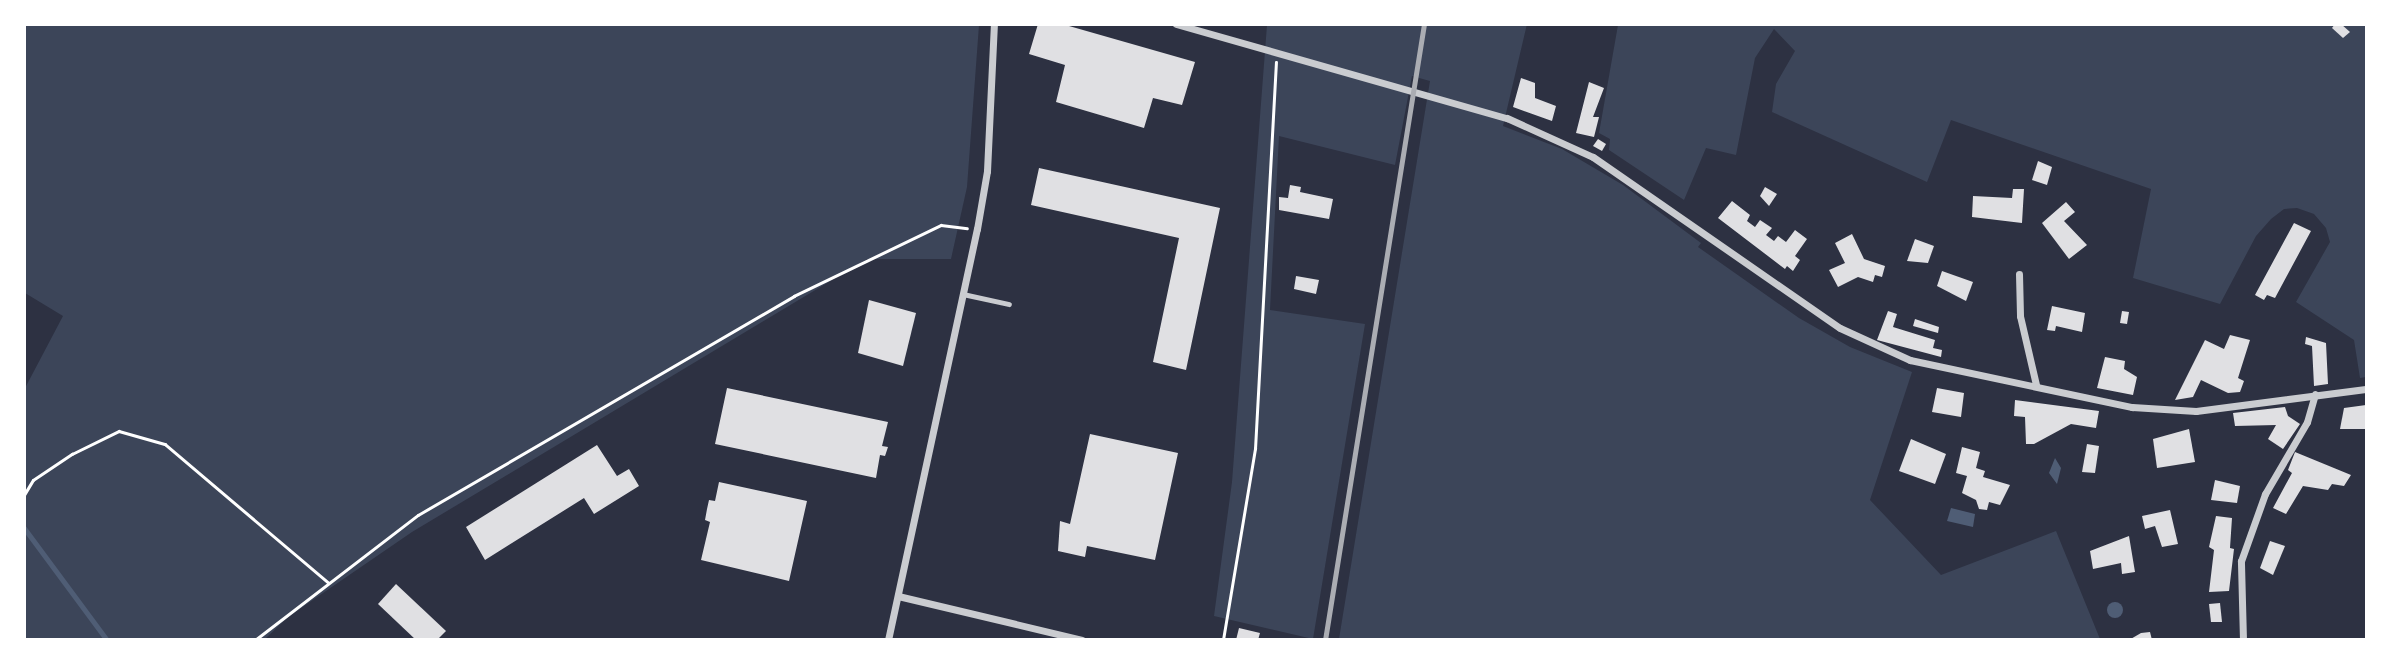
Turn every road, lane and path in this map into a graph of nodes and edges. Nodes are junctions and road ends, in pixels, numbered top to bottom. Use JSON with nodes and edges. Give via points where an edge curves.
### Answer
{"nodes":[{"id":1,"x":994,"y":24,"type":"edge"},
{"id":2,"x":1176,"y":24,"type":"edge"},
{"id":3,"x":1276,"y":53,"type":"junction"},
{"id":4,"x":977,"y":229,"type":"junction"},
{"id":5,"x":2019,"y":274,"type":"dead end"},
{"id":6,"x":963,"y":294,"type":"junction"},
{"id":7,"x":1009,"y":303,"type":"dead end"},
{"id":8,"x":2036,"y":385,"type":"junction"},
{"id":9,"x":2367,"y":388,"type":"edge"},
{"id":10,"x":2315,"y":394,"type":"junction"},
{"id":11,"x":24,"y":495,"type":"edge"},
{"id":12,"x":328,"y":582,"type":"junction"},
{"id":13,"x":898,"y":596,"type":"junction"},
{"id":14,"x":255,"y":639,"type":"edge"},
{"id":15,"x":888,"y":639,"type":"edge"},
{"id":16,"x":1082,"y":639,"type":"edge"},
{"id":17,"x":1223,"y":639,"type":"edge"},
{"id":18,"x":2243,"y":639,"type":"edge"}],
"edges":[{"from":1,"to":4,"type":"street","via":[[987,171]]},
{"from":2,"to":3,"type":"street"},
{"from":3,"to":8,"type":"street","via":[[1507,118],[1593,157],[1840,328],[1910,360]]},
{"from":3,"to":17,"type":"path","via":[[1255,449]]},
{"from":4,"to":6,"type":"street"},
{"from":4,"to":12,"type":"path","via":[[941,225],[794,296],[418,515]]},
{"from":5,"to":8,"type":"street","via":[[2020,316]]},
{"from":6,"to":7,"type":"lane"},
{"from":6,"to":13,"type":"street"},
{"from":8,"to":10,"type":"street","via":[[2132,407],[2196,411]]},
{"from":9,"to":10,"type":"street"},
{"from":10,"to":18,"type":"street","via":[[2307,422],[2265,494],[2241,561]]},
{"from":11,"to":12,"type":"path","via":[[33,480],[72,454],[119,432],[165,444]]},
{"from":12,"to":14,"type":"path"},
{"from":13,"to":15,"type":"street"},
{"from":13,"to":16,"type":"street"}]}
